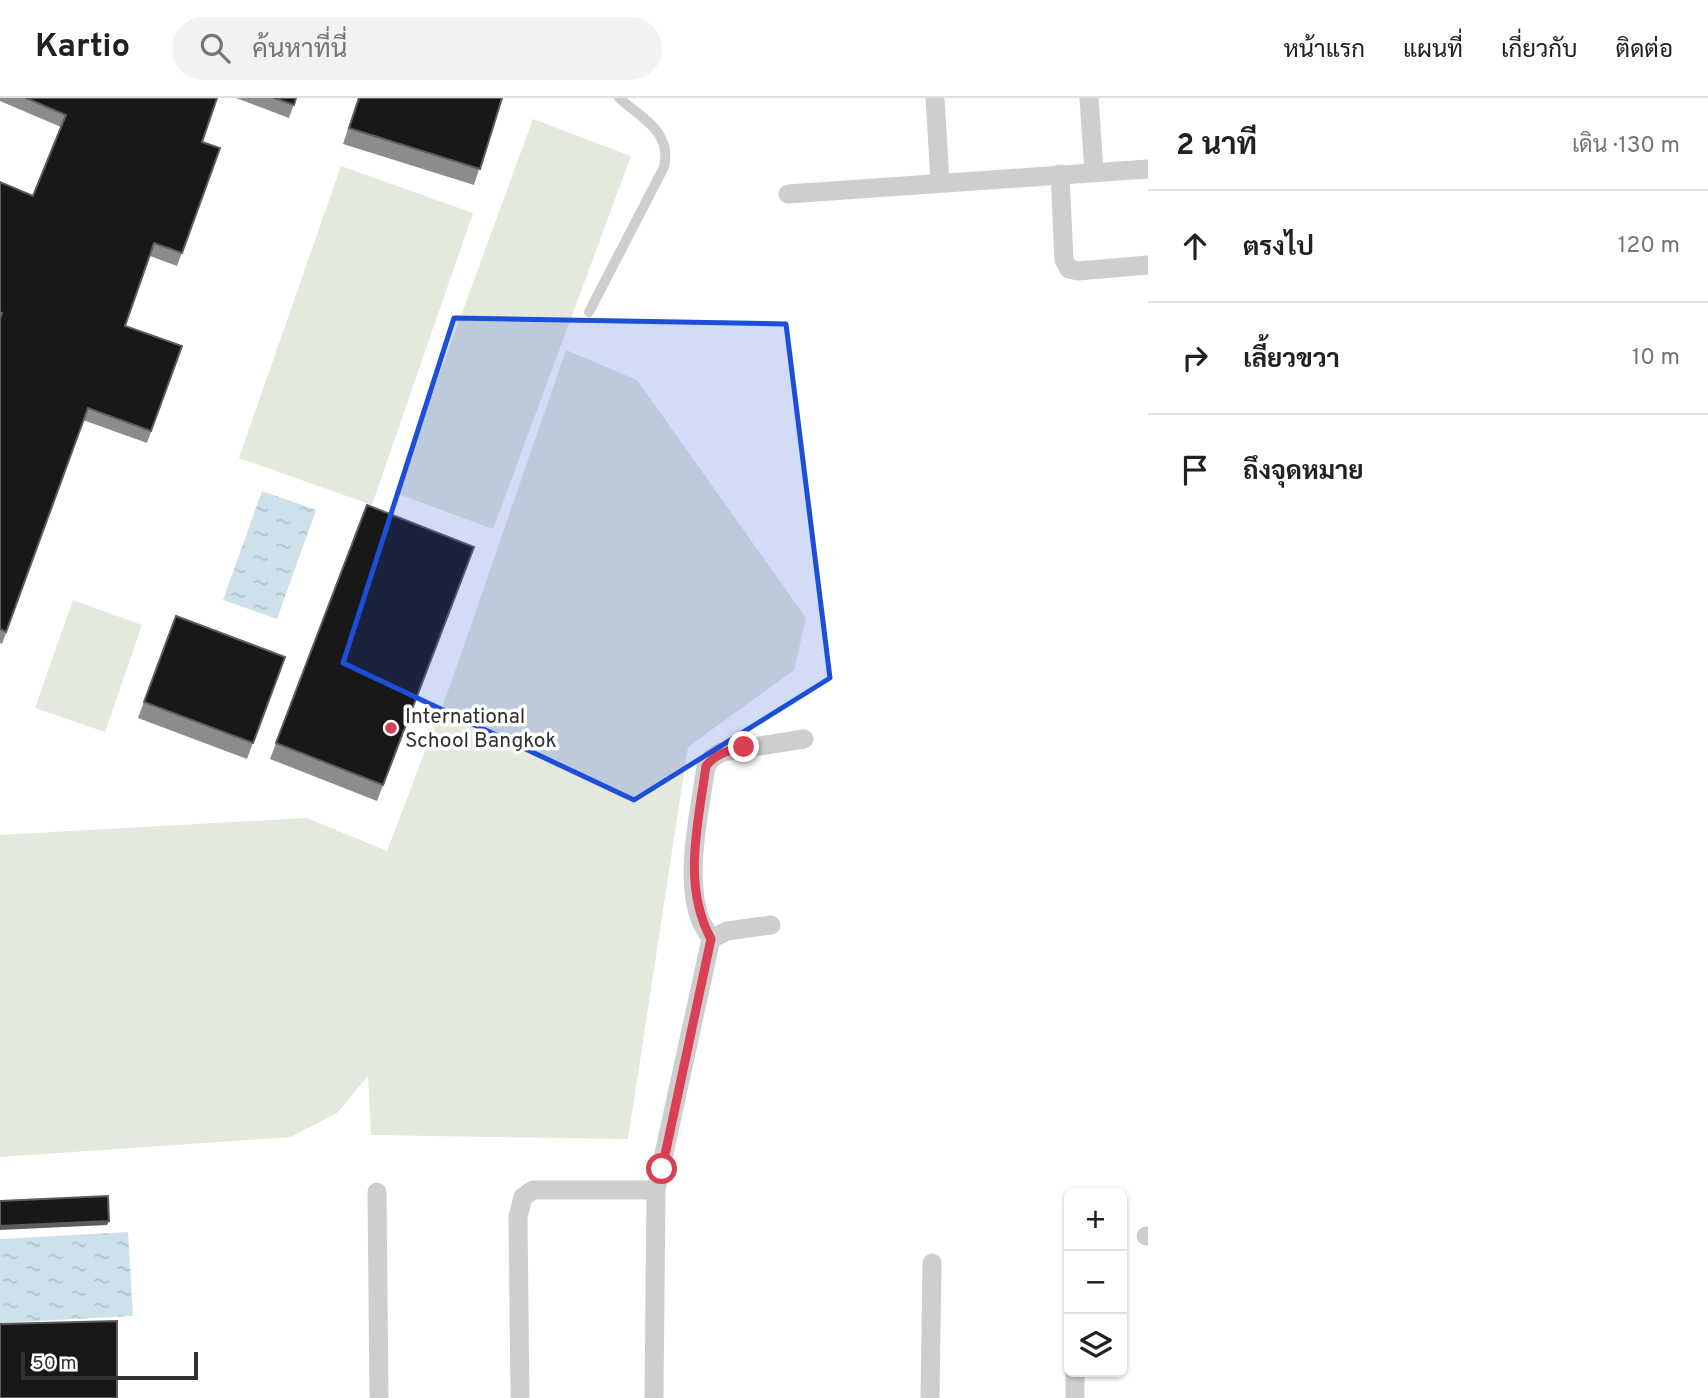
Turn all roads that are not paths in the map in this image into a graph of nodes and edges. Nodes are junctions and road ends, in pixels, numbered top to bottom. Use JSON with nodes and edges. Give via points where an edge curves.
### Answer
{"nodes":[{"id":1,"x":619,"y":98,"type":"edge"},
{"id":2,"x":935,"y":98,"type":"edge"},
{"id":3,"x":1089,"y":98,"type":"edge"},
{"id":4,"x":1148,"y":169,"type":"edge"},
{"id":5,"x":1094,"y":172,"type":"junction"},
{"id":6,"x":1059,"y":174,"type":"junction"},
{"id":7,"x":940,"y":182,"type":"junction"},
{"id":8,"x":788,"y":194,"type":"dead end"},
{"id":9,"x":1148,"y":265,"type":"edge"},
{"id":10,"x":589,"y":312,"type":"dead end"},
{"id":11,"x":804,"y":739,"type":"dead end"},
{"id":12,"x":771,"y":925,"type":"dead end"},
{"id":13,"x":711,"y":939,"type":"junction"},
{"id":14,"x":656,"y":1190,"type":"junction"},
{"id":15,"x":377,"y":1192,"type":"dead end"},
{"id":16,"x":932,"y":1263,"type":"dead end"},
{"id":17,"x":1075,"y":1377,"type":"edge"},
{"id":18,"x":379,"y":1398,"type":"edge"},
{"id":19,"x":520,"y":1398,"type":"edge"},
{"id":20,"x":654,"y":1398,"type":"edge"},
{"id":21,"x":930,"y":1398,"type":"edge"},
{"id":22,"x":1076,"y":1398,"type":"edge"}],
"edges":[{"from":1,"to":10,"type":"lane","via":[[663,137],[667,153]]},
{"from":2,"to":7,"type":"street"},
{"from":3,"to":5,"type":"street"},
{"from":4,"to":5,"type":"street"},
{"from":5,"to":6,"type":"street"},
{"from":6,"to":7,"type":"street"},
{"from":6,"to":9,"type":"street","via":[[1064,260],[1069,269]]},
{"from":7,"to":8,"type":"street"},
{"from":11,"to":13,"type":"street","via":[[722,752],[706,766],[694,885],[701,920]]},
{"from":12,"to":13,"type":"street","via":[[727,931]]},
{"from":13,"to":14,"type":"street"},
{"from":14,"to":19,"type":"street","via":[[533,1190],[523,1197],[518,1217]]},
{"from":14,"to":20,"type":"street"},
{"from":15,"to":18,"type":"street"},
{"from":16,"to":21,"type":"street"},
{"from":17,"to":22,"type":"street"}]}
